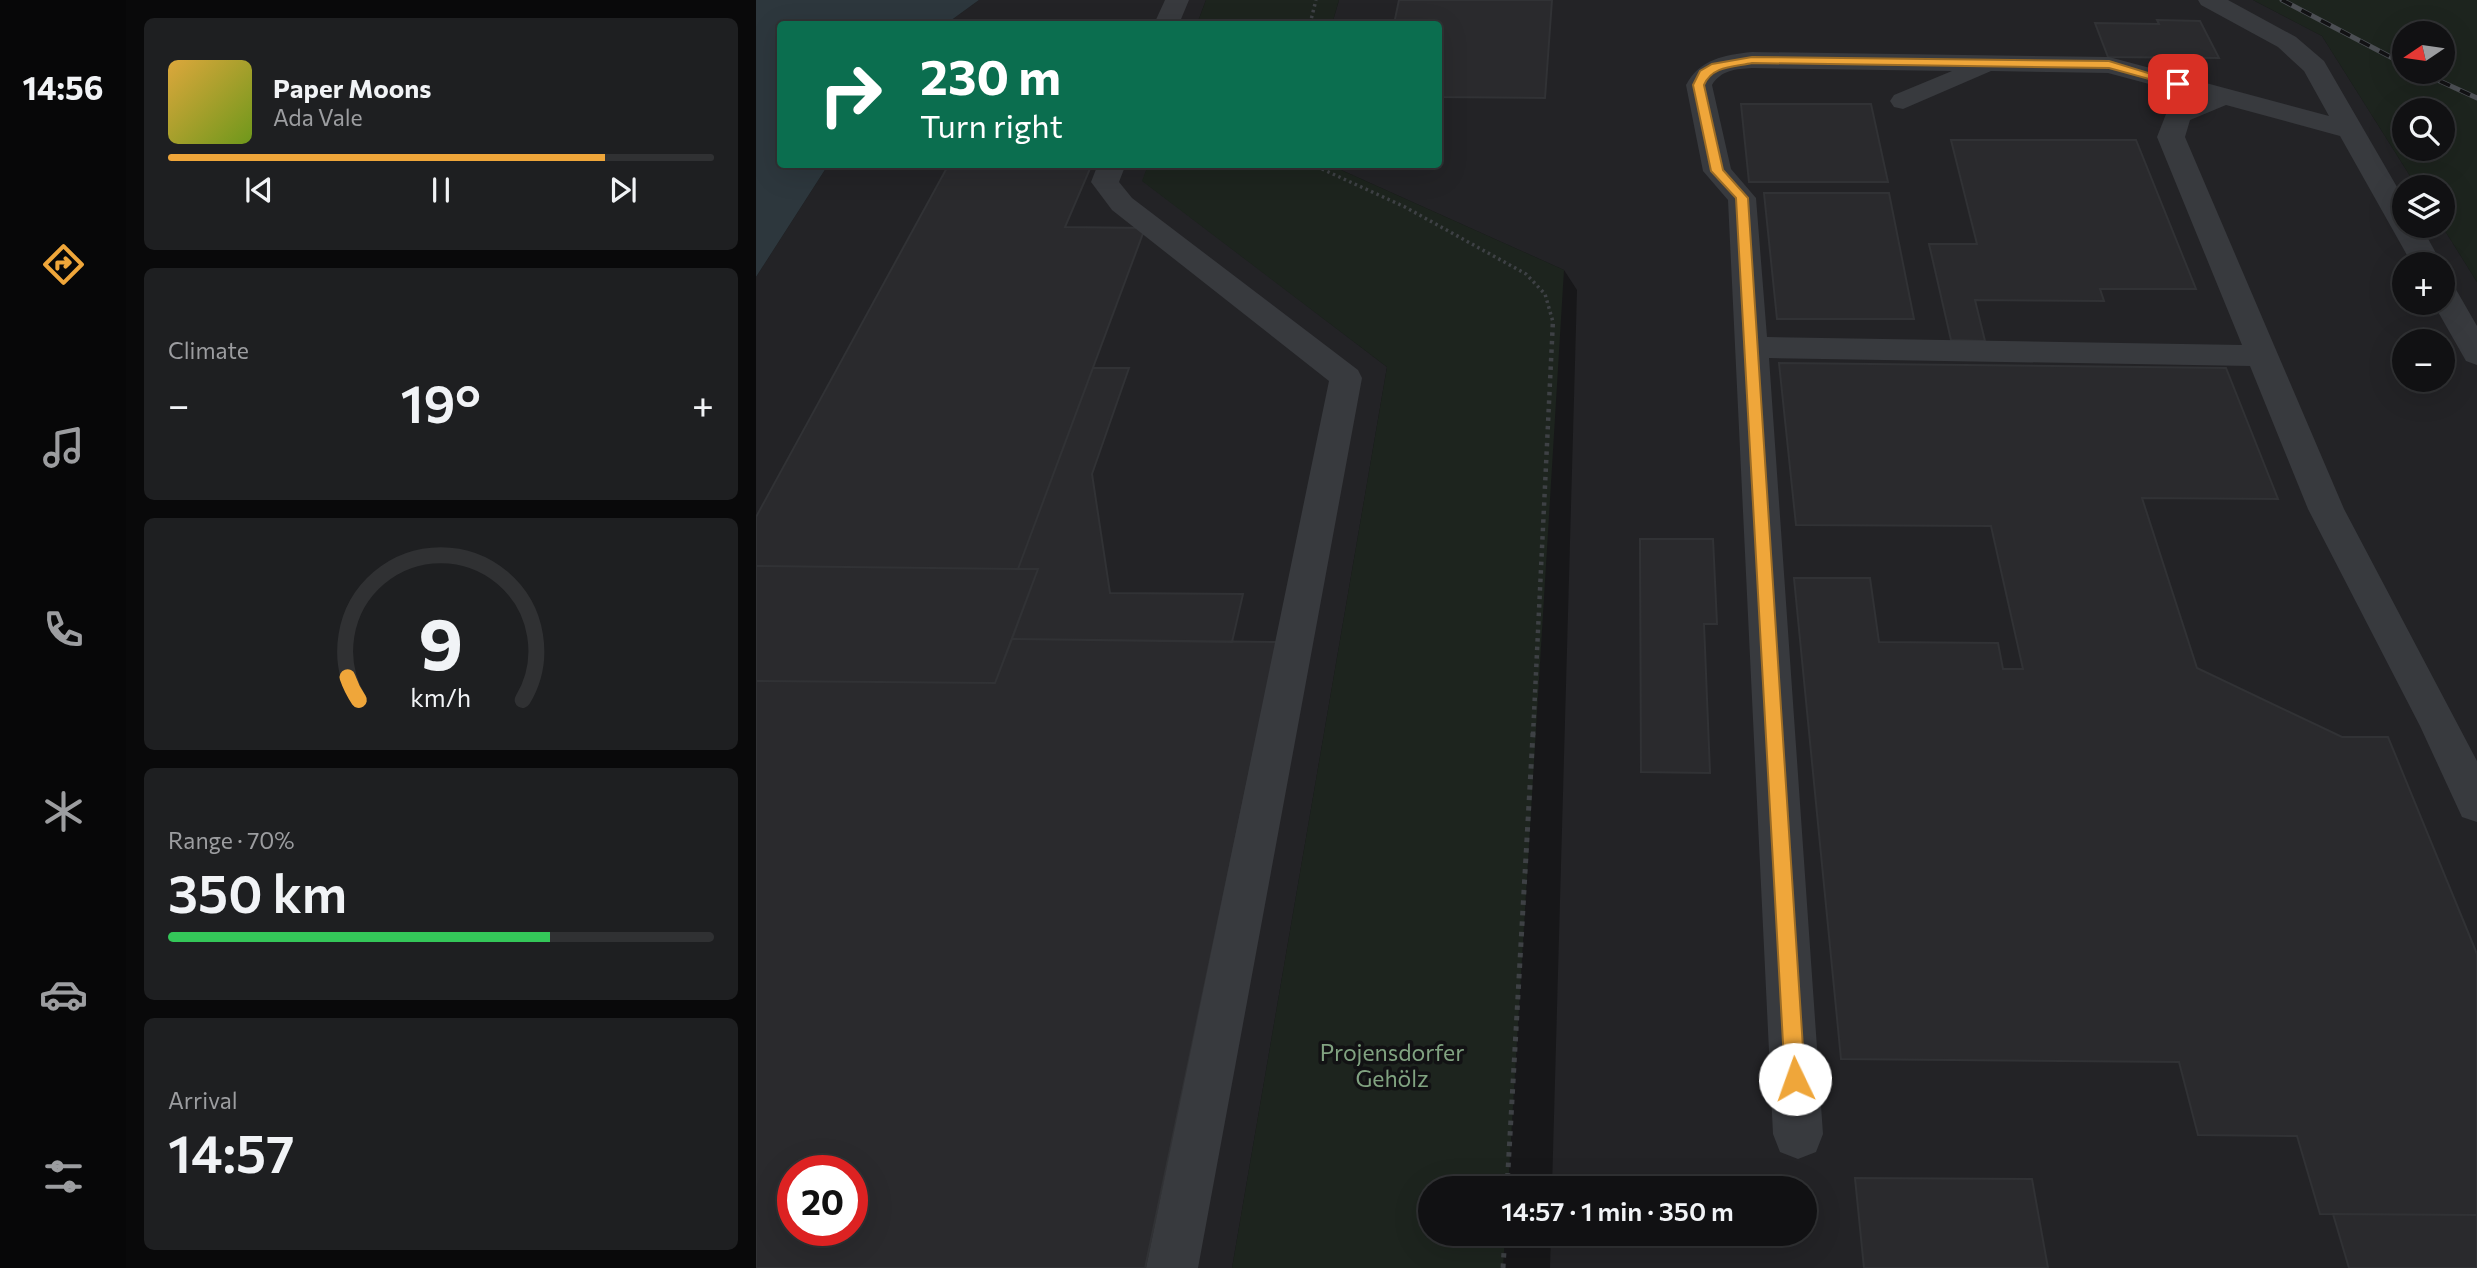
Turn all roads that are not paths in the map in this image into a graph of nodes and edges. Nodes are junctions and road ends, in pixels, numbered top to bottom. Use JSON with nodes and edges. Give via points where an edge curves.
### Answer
{"nodes":[{"id":1,"x":1177,"y":0,"type":"edge"},
{"id":2,"x":2210,"y":0,"type":"edge"},
{"id":3,"x":1168,"y":21,"type":"edge"},
{"id":4,"x":1995,"y":62,"type":"junction"},
{"id":5,"x":2224,"y":96,"type":"junction"},
{"id":6,"x":1903,"y":101,"type":"dead end"},
{"id":7,"x":2353,"y":131,"type":"junction"},
{"id":8,"x":1110,"y":168,"type":"edge"},
{"id":9,"x":2392,"y":202,"type":"edge"},
{"id":10,"x":2455,"y":315,"type":"edge"},
{"id":11,"x":1752,"y":347,"type":"junction"},
{"id":12,"x":2477,"y":355,"type":"edge"},
{"id":13,"x":2262,"y":356,"type":"junction"},
{"id":14,"x":2477,"y":804,"type":"edge"},
{"id":15,"x":1798,"y":1134,"type":"dead end"},
{"id":16,"x":1172,"y":1268,"type":"edge"}],
"edges":[{"from":1,"to":3,"type":"street"},
{"from":2,"to":7,"type":"street","via":[[2287,42],[2315,67]]},
{"from":4,"to":5,"type":"street","via":[[2109,65]]},
{"from":4,"to":6,"type":"street"},
{"from":4,"to":11,"type":"street","via":[[1752,60],[1730,62],[1704,73],[1699,85],[1717,171],[1742,198]]},
{"from":5,"to":7,"type":"street"},
{"from":5,"to":13,"type":"street","via":[[2178,114],[2171,136]]},
{"from":7,"to":9,"type":"street"},
{"from":8,"to":16,"type":"street","via":[[1105,182],[1122,204],[1346,378]]},
{"from":10,"to":12,"type":"street"},
{"from":11,"to":13,"type":"street"},
{"from":11,"to":15,"type":"street"},
{"from":13,"to":14,"type":"street","via":[[2326,509]]}]}
